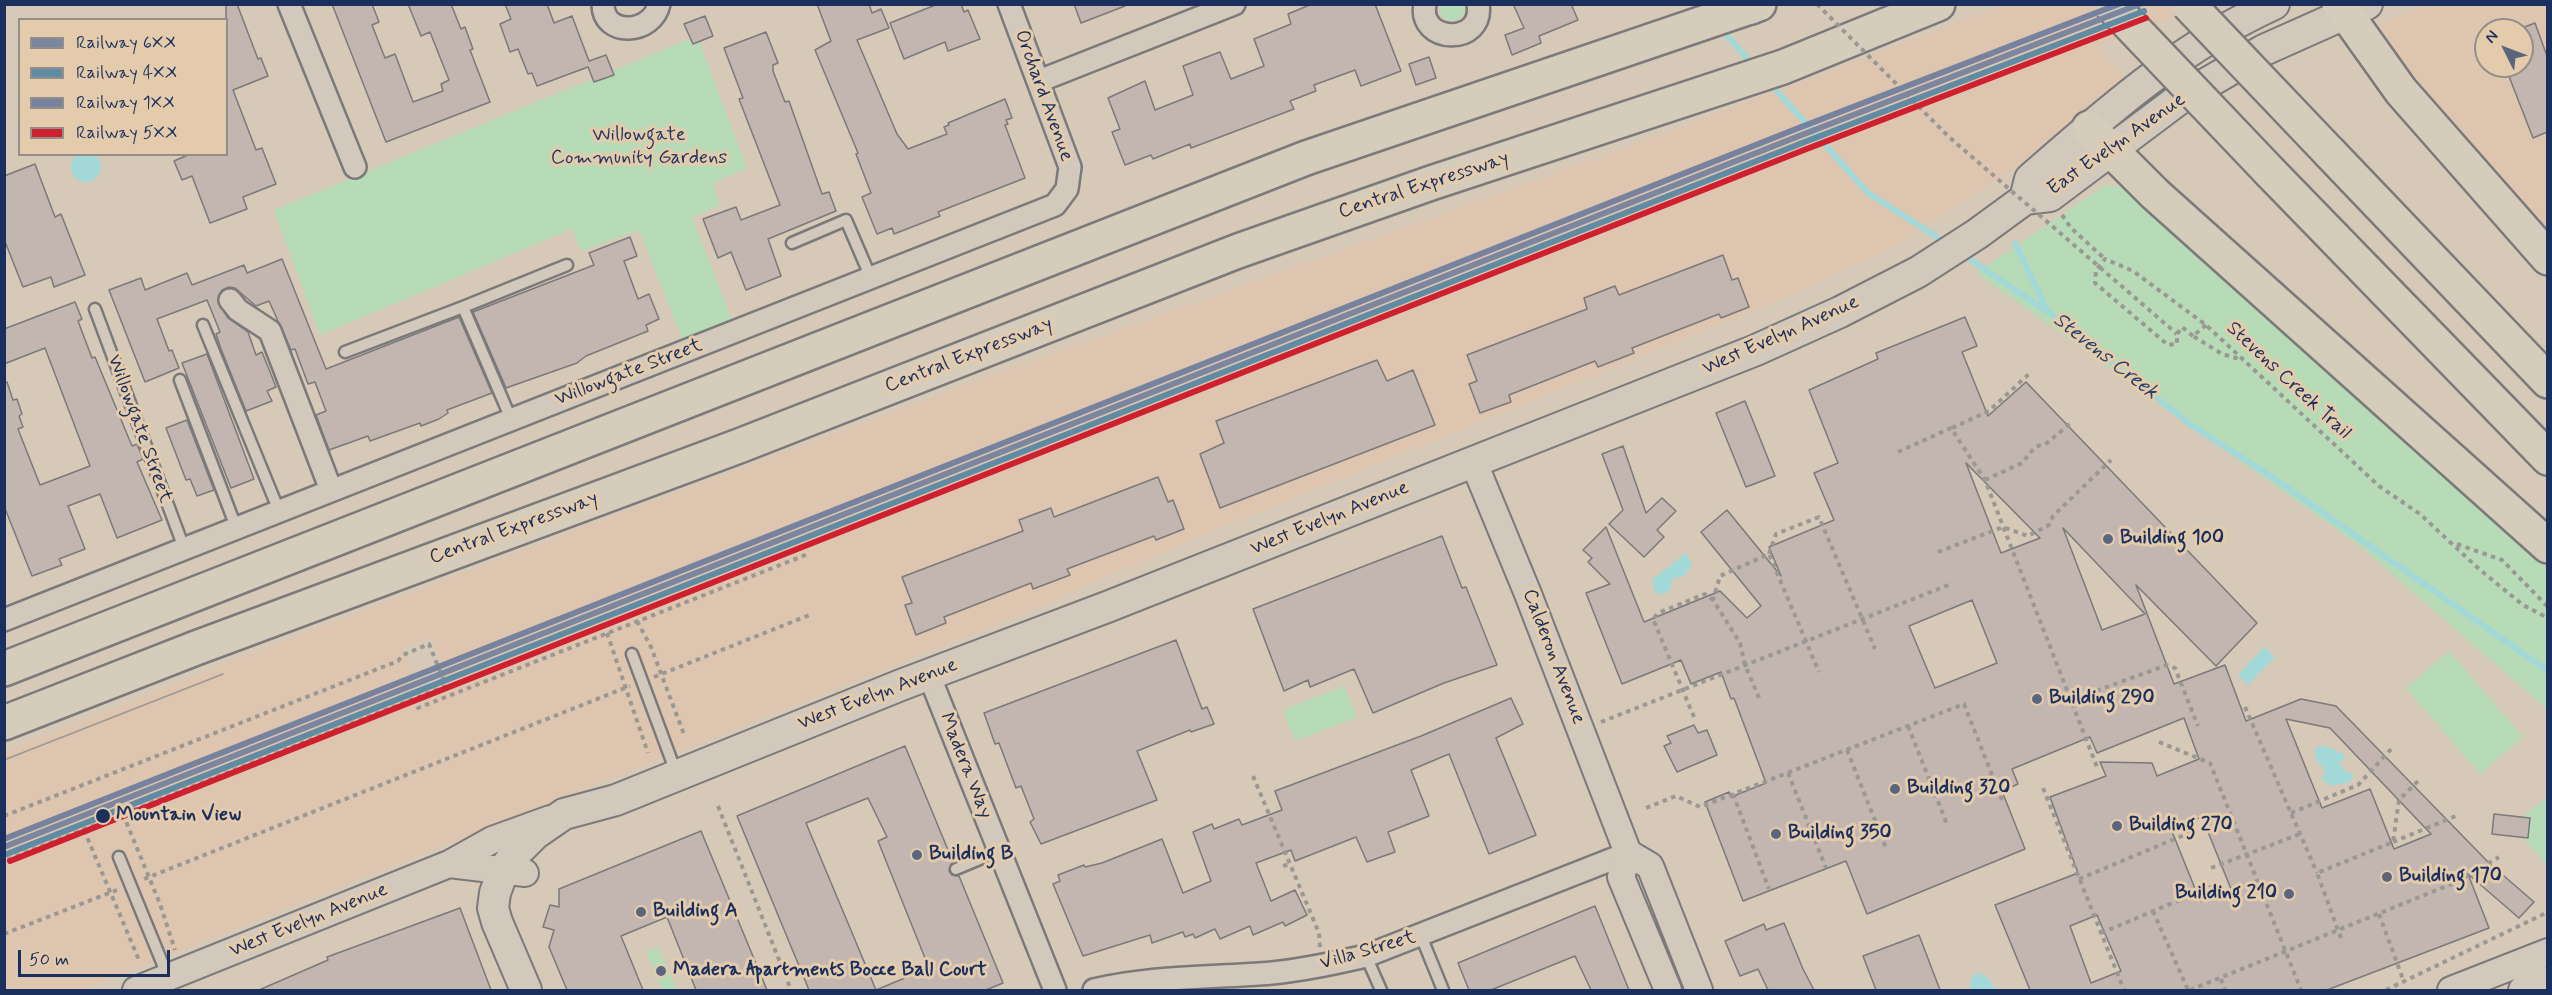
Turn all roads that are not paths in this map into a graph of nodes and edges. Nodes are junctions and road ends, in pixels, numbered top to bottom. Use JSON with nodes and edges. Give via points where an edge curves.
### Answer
{"nodes":[{"id":1,"x":289,"y":4,"type":"edge"},
{"id":2,"x":603,"y":4,"type":"edge"},
{"id":3,"x":659,"y":4,"type":"edge"},
{"id":4,"x":1009,"y":4,"type":"edge"},
{"id":5,"x":1234,"y":4,"type":"edge"},
{"id":6,"x":1425,"y":4,"type":"edge"},
{"id":7,"x":1479,"y":4,"type":"edge"},
{"id":8,"x":1938,"y":4,"type":"edge"},
{"id":9,"x":2110,"y":4,"type":"edge"},
{"id":10,"x":2188,"y":4,"type":"edge"},
{"id":11,"x":2274,"y":4,"type":"edge"},
{"id":12,"x":1755,"y":6,"type":"edge"},
{"id":13,"x":2350,"y":8,"type":"edge"},
{"id":14,"x":1039,"y":81,"type":"junction"},
{"id":15,"x":2100,"y":139,"type":"junction"},
{"id":16,"x":355,"y":167,"type":"dead end"},
{"id":17,"x":1068,"y":189,"type":"joint"},
{"id":18,"x":2038,"y":198,"type":"joint"},
{"id":19,"x":792,"y":243,"type":"dead end"},
{"id":20,"x":2547,"y":258,"type":"edge"},
{"id":21,"x":567,"y":265,"type":"dead end"},
{"id":22,"x":871,"y":278,"type":"junction"},
{"id":23,"x":230,"y":300,"type":"dead end"},
{"id":24,"x":462,"y":307,"type":"junction"},
{"id":25,"x":95,"y":309,"type":"dead end"},
{"id":26,"x":203,"y":325,"type":"dead end"},
{"id":27,"x":345,"y":352,"type":"dead end"},
{"id":28,"x":180,"y":380,"type":"dead end"},
{"id":29,"x":2547,"y":381,"type":"edge"},
{"id":30,"x":511,"y":419,"type":"junction"},
{"id":31,"x":2547,"y":458,"type":"edge"},
{"id":32,"x":1474,"y":462,"type":"junction"},
{"id":33,"x":331,"y":490,"type":"junction"},
{"id":34,"x":279,"y":511,"type":"junction"},
{"id":35,"x":236,"y":527,"type":"junction"},
{"id":36,"x":2547,"y":546,"type":"edge"},
{"id":37,"x":184,"y":548,"type":"junction"},
{"id":38,"x":4,"y":620,"type":"edge"},
{"id":39,"x":632,"y":654,"type":"dead end"},
{"id":40,"x":4,"y":669,"type":"edge"},
{"id":41,"x":929,"y":675,"type":"junction"},
{"id":42,"x":4,"y":723,"type":"edge"},
{"id":43,"x":677,"y":775,"type":"junction"},
{"id":44,"x":616,"y":800,"type":"junction"},
{"id":45,"x":564,"y":814,"type":"junction"},
{"id":46,"x":999,"y":851,"type":"junction"},
{"id":47,"x":1628,"y":853,"type":"junction"},
{"id":48,"x":119,"y":857,"type":"dead end"},
{"id":49,"x":449,"y":864,"type":"junction"},
{"id":50,"x":956,"y":868,"type":"dead end"},
{"id":51,"x":514,"y":872,"type":"junction"},
{"id":52,"x":1421,"y":936,"type":"junction"},
{"id":53,"x":2547,"y":952,"type":"edge"},
{"id":54,"x":1366,"y":956,"type":"junction"},
{"id":55,"x":2547,"y":980,"type":"edge"},
{"id":56,"x":170,"y":984,"type":"edge"},
{"id":57,"x":136,"y":990,"type":"edge"},
{"id":58,"x":526,"y":990,"type":"edge"},
{"id":59,"x":1055,"y":990,"type":"edge"},
{"id":60,"x":1094,"y":990,"type":"edge"},
{"id":61,"x":1381,"y":990,"type":"edge"},
{"id":62,"x":1443,"y":990,"type":"edge"},
{"id":63,"x":1668,"y":990,"type":"edge"},
{"id":64,"x":1699,"y":990,"type":"edge"},
{"id":65,"x":2451,"y":990,"type":"edge"},
{"id":66,"x":2522,"y":990,"type":"edge"}],
"edges":[{"from":1,"to":16,"type":"street"},
{"from":2,"to":3,"type":"street","via":[[612,23],[626,29],[640,27],[652,19]]},
{"from":4,"to":14,"type":"street","name":"Orchard Avenue"},
{"from":5,"to":14,"type":"street"},
{"from":6,"to":7,"type":"street","via":[[1426,20],[1432,28],[1452,36],[1471,28],[1478,19]]},
{"from":8,"to":42,"type":"highway","name":"Central Expressway","via":[[1783,67],[1248,248],[739,446],[207,643]]},
{"from":9,"to":31,"type":"highway","bridge":true},
{"from":10,"to":29,"type":"highway","bridge":true},
{"from":11,"to":15,"type":"main road","name":"East Evelyn Avenue","via":[[2230,24],[2154,74]]},
{"from":12,"to":40,"type":"highway","via":[[1306,158]]},
{"from":13,"to":15,"type":"main road","name":"East Evelyn Avenue"},
{"from":13,"to":20,"type":"highway","via":[[2401,91]]},
{"from":14,"to":17,"type":"street","name":"Orchard Avenue","via":[[1070,167]]},
{"from":15,"to":18,"type":"main road","name":"East Evelyn Avenue"},
{"from":15,"to":36,"type":"highway","via":[[2155,194]]},
{"from":17,"to":22,"type":"street","name":"Willowgate Street","via":[[1055,205]]},
{"from":18,"to":32,"type":"main road","name":"West Evelyn Avenue","via":[[1918,272],[1840,312],[1756,350]]},
{"from":19,"to":22,"type":"lane","via":[[846,220]]},
{"from":21,"to":24,"type":"lane"},
{"from":22,"to":30,"type":"street","name":"Willowgate Street"},
{"from":23,"to":33,"type":"street","via":[[238,310],[270,331]]},
{"from":24,"to":27,"type":"lane"},
{"from":24,"to":30,"type":"lane"},
{"from":25,"to":37,"type":"lane","name":"Willowgate Street"},
{"from":26,"to":34,"type":"lane"},
{"from":28,"to":35,"type":"lane"},
{"from":30,"to":33,"type":"street","name":"Willowgate Street"},
{"from":32,"to":41,"type":"main road","name":"West Evelyn Avenue"},
{"from":32,"to":47,"type":"street","name":"Calderon Avenue"},
{"from":33,"to":34,"type":"street","name":"Willowgate Street"},
{"from":34,"to":35,"type":"street","name":"Willowgate Street"},
{"from":35,"to":37,"type":"street","name":"Willowgate Street"},
{"from":37,"to":38,"type":"street","name":"Willowgate Street"},
{"from":39,"to":43,"type":"lane"},
{"from":41,"to":43,"type":"main road","name":"West Evelyn Avenue"},
{"from":41,"to":46,"type":"street","name":"Madera Way"},
{"from":43,"to":44,"type":"main road","name":"West Evelyn Avenue"},
{"from":44,"to":45,"type":"main road","name":"West Evelyn Avenue"},
{"from":44,"to":51,"type":"main road","name":"West Evelyn Avenue"},
{"from":45,"to":49,"type":"street","name":"West Evelyn Avenue","via":[[492,840]]},
{"from":45,"to":51,"type":"main road","via":[[535,834]]},
{"from":46,"to":50,"type":"lane"},
{"from":46,"to":59,"type":"street","name":"Madera Way"},
{"from":47,"to":52,"type":"street","name":"Villa Street"},
{"from":47,"to":63,"type":"street","via":[[1621,877]]},
{"from":47,"to":64,"type":"street","via":[[1650,866]]},
{"from":48,"to":56,"type":"lane"},
{"from":49,"to":51,"type":"street","name":"West Evelyn Avenue"},
{"from":49,"to":56,"type":"street","name":"West Evelyn Avenue"},
{"from":51,"to":58,"type":"main road","via":[[506,941]]},
{"from":52,"to":54,"type":"street","name":"Villa Street"},
{"from":52,"to":62,"type":"lane"},
{"from":53,"to":65,"type":"street"},
{"from":54,"to":60,"type":"street","name":"Villa Street","via":[[1274,973],[1155,980]]},
{"from":54,"to":61,"type":"lane"},
{"from":55,"to":66,"type":"street"},
{"from":56,"to":57,"type":"street","name":"West Evelyn Avenue"}]}
